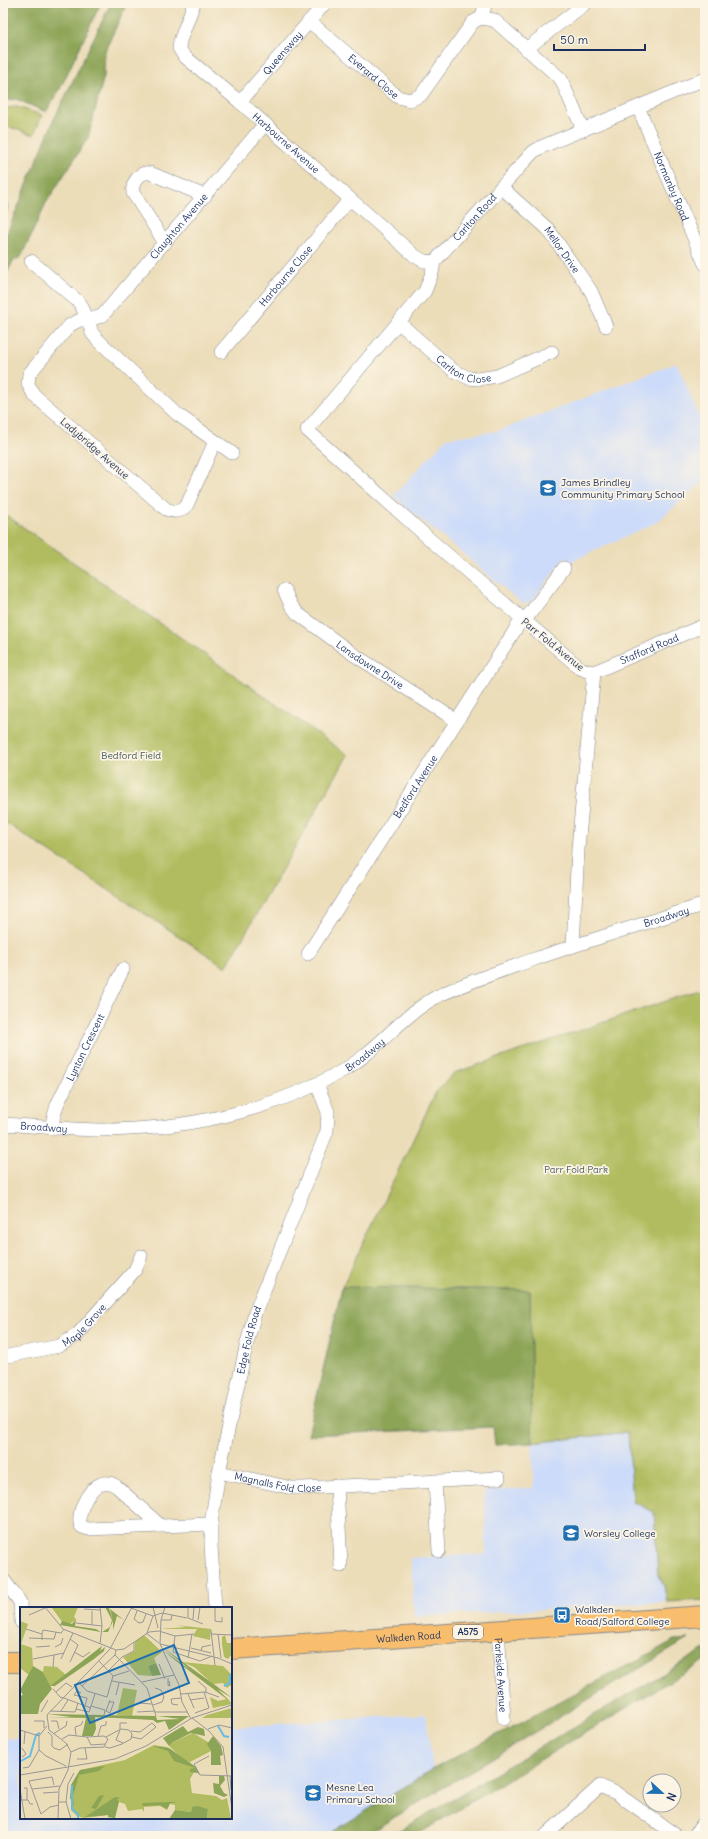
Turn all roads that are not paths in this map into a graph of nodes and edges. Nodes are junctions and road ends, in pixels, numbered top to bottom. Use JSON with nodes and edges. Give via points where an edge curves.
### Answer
{"nodes":[{"id":1,"x":194,"y":3,"type":"edge"},
{"id":2,"x":325,"y":3,"type":"edge"},
{"id":3,"x":486,"y":3,"type":"edge"},
{"id":4,"x":586,"y":3,"type":"edge"},
{"id":5,"x":480,"y":18,"type":"junction"},
{"id":6,"x":309,"y":21,"type":"junction"},
{"id":7,"x":526,"y":49,"type":"junction"},
{"id":8,"x":705,"y":80,"type":"edge"},
{"id":9,"x":240,"y":102,"type":"junction"},
{"id":10,"x":638,"y":107,"type":"junction"},
{"id":11,"x":265,"y":124,"type":"junction"},
{"id":12,"x":583,"y":130,"type":"junction"},
{"id":13,"x":501,"y":187,"type":"junction"},
{"id":14,"x":205,"y":196,"type":"junction"},
{"id":15,"x":350,"y":199,"type":"junction"},
{"id":16,"x":165,"y":243,"type":"junction"},
{"id":17,"x":31,"y":261,"type":"dead end"},
{"id":18,"x":434,"y":262,"type":"junction"},
{"id":19,"x":705,"y":264,"type":"edge"},
{"id":20,"x":88,"y":320,"type":"junction"},
{"id":21,"x":398,"y":322,"type":"junction"},
{"id":22,"x":606,"y":326,"type":"dead end"},
{"id":23,"x":221,"y":352,"type":"dead end"},
{"id":24,"x":552,"y":352,"type":"dead end"},
{"id":25,"x":306,"y":430,"type":"joint"},
{"id":26,"x":214,"y":441,"type":"junction"},
{"id":27,"x":232,"y":453,"type":"dead end"},
{"id":28,"x":564,"y":568,"type":"dead end"},
{"id":29,"x":284,"y":598,"type":"dead end"},
{"id":30,"x":524,"y":620,"type":"junction"},
{"id":31,"x":705,"y":625,"type":"edge"},
{"id":32,"x":594,"y":672,"type":"junction"},
{"id":33,"x":457,"y":721,"type":"junction"},
{"id":34,"x":705,"y":904,"type":"edge"},
{"id":35,"x":573,"y":946,"type":"junction"},
{"id":36,"x":308,"y":954,"type":"dead end"},
{"id":37,"x":123,"y":969,"type":"dead end"},
{"id":38,"x":317,"y":1084,"type":"junction"},
{"id":39,"x":3,"y":1124,"type":"edge"},
{"id":40,"x":51,"y":1127,"type":"junction"},
{"id":41,"x":141,"y":1256,"type":"dead end"},
{"id":42,"x":3,"y":1357,"type":"edge"},
{"id":43,"x":219,"y":1472,"type":"junction"},
{"id":44,"x":499,"y":1478,"type":"dead end"},
{"id":45,"x":436,"y":1481,"type":"junction"},
{"id":46,"x":337,"y":1486,"type":"junction"},
{"id":47,"x":211,"y":1524,"type":"junction"},
{"id":48,"x":160,"y":1525,"type":"junction"},
{"id":49,"x":440,"y":1551,"type":"dead end"},
{"id":50,"x":341,"y":1566,"type":"dead end"},
{"id":51,"x":3,"y":1579,"type":"edge"},
{"id":52,"x":20,"y":1607,"type":"edge"},
{"id":53,"x":215,"y":1607,"type":"edge"},
{"id":54,"x":705,"y":1616,"type":"edge"},
{"id":55,"x":498,"y":1630,"type":"junction"},
{"id":56,"x":232,"y":1649,"type":"edge"},
{"id":57,"x":3,"y":1662,"type":"edge"},
{"id":58,"x":20,"y":1662,"type":"edge"},
{"id":59,"x":504,"y":1719,"type":"dead end"},
{"id":60,"x":705,"y":1821,"type":"edge"},
{"id":61,"x":545,"y":1836,"type":"edge"},
{"id":62,"x":677,"y":1836,"type":"edge"},
{"id":63,"x":694,"y":1836,"type":"edge"}],
"edges":[{"from":1,"to":9,"type":"street","name":"Harbourne Avenue","via":[[180,41],[180,52]]},
{"from":2,"to":6,"type":"street","name":"Queensway"},
{"from":3,"to":5,"type":"street","name":"Everard Close"},
{"from":4,"to":7,"type":"street"},
{"from":5,"to":6,"type":"street","name":"Everard Close","via":[[473,22],[421,95],[410,100],[398,97]]},
{"from":5,"to":7,"type":"street","via":[[494,20]]},
{"from":6,"to":9,"type":"street","name":"Queensway"},
{"from":7,"to":12,"type":"street","via":[[561,79]]},
{"from":8,"to":10,"type":"street","name":"Carlton Road"},
{"from":9,"to":11,"type":"street","name":"Harbourne Avenue"},
{"from":10,"to":12,"type":"street","name":"Carlton Road"},
{"from":10,"to":19,"type":"street","name":"Normanby Road"},
{"from":11,"to":14,"type":"street","name":"Claughton Avenue"},
{"from":11,"to":15,"type":"street","name":"Harbourne Avenue"},
{"from":12,"to":13,"type":"street","name":"Carlton Road","via":[[532,152]]},
{"from":13,"to":18,"type":"street","name":"Carlton Road"},
{"from":13,"to":22,"type":"street","name":"Mellor Drive","via":[[548,229],[591,291]]},
{"from":14,"to":16,"type":"street","name":"Claughton Avenue"},
{"from":14,"to":16,"type":"street","via":[[146,173],[133,184],[133,193]]},
{"from":15,"to":18,"type":"street","name":"Harbourne Avenue","via":[[415,256],[424,261]]},
{"from":15,"to":23,"type":"street","name":"Harbourne Close"},
{"from":16,"to":20,"type":"street","name":"Claughton Avenue","via":[[106,313],[98,319]]},
{"from":17,"to":20,"type":"street","via":[[80,303]]},
{"from":18,"to":21,"type":"street","name":"Carlton Road","via":[[425,290]]},
{"from":20,"to":26,"type":"street","via":[[97,339],[177,414]]},
{"from":20,"to":26,"type":"street","name":"Ladybridge Avenue","via":[[80,320],[70,325],[33,367],[28,381],[34,395],[166,509],[172,511],[178,511],[187,504]]},
{"from":21,"to":24,"type":"street","name":"Carlton Close","via":[[454,371],[469,378],[497,376],[537,352]]},
{"from":21,"to":25,"type":"street","name":"Carlton Road"},
{"from":25,"to":30,"type":"street","name":"Parr Fold Avenue"},
{"from":26,"to":27,"type":"street"},
{"from":28,"to":30,"type":"street","name":"Bedford Avenue"},
{"from":29,"to":33,"type":"street","name":"Lansdowne Drive","via":[[297,613],[353,654]]},
{"from":30,"to":32,"type":"street","name":"Parr Fold Avenue","via":[[580,668]]},
{"from":30,"to":33,"type":"street","name":"Bedford Avenue"},
{"from":31,"to":32,"type":"street","name":"Stafford Road"},
{"from":32,"to":35,"type":"street","name":"Parr Fold Avenue","via":[[578,849]]},
{"from":33,"to":36,"type":"street","name":"Bedford Avenue"},
{"from":34,"to":35,"type":"street","name":"Broadway"},
{"from":35,"to":38,"type":"street","name":"Broadway","via":[[473,981],[437,997],[408,1016],[358,1061]]},
{"from":37,"to":40,"type":"street","name":"Lynton Crescent","via":[[57,1105]]},
{"from":38,"to":40,"type":"street","name":"Broadway","via":[[252,1108],[191,1123],[96,1130]]},
{"from":38,"to":43,"type":"street","name":"Edge Fold Road","via":[[328,1112],[327,1131],[255,1313]]},
{"from":39,"to":40,"type":"street","name":"Broadway"},
{"from":41,"to":42,"type":"street","name":"Maple Grove","via":[[134,1270],[77,1335],[59,1346]]},
{"from":43,"to":46,"type":"street","name":"Magnalls Fold Close","via":[[292,1488]]},
{"from":43,"to":47,"type":"street","name":"Edge Fold Road"},
{"from":44,"to":45,"type":"street","name":"Magnalls Fold Close"},
{"from":45,"to":46,"type":"street","name":"Magnalls Fold Close"},
{"from":45,"to":49,"type":"street"},
{"from":46,"to":50,"type":"street","name":"Magnalls Fold Close"},
{"from":47,"to":48,"type":"street"},
{"from":47,"to":53,"type":"street","name":"Edge Fold Road"},
{"from":48,"to":48,"type":"street","via":[[88,1529],[82,1527],[80,1517],[90,1491],[108,1483],[116,1486]]},
{"from":51,"to":52,"type":"street","via":[[20,1602]]},
{"from":54,"to":55,"type":"main road","name":"Walkden Road","number":"A575"},
{"from":55,"to":56,"type":"main road","name":"Walkden Road","number":"A575"},
{"from":55,"to":59,"type":"street","name":"Parkside Avenue"},
{"from":57,"to":58,"type":"main road"},
{"from":60,"to":63,"type":"street"},
{"from":61,"to":62,"type":"street","via":[[600,1786],[616,1793]]}]}
